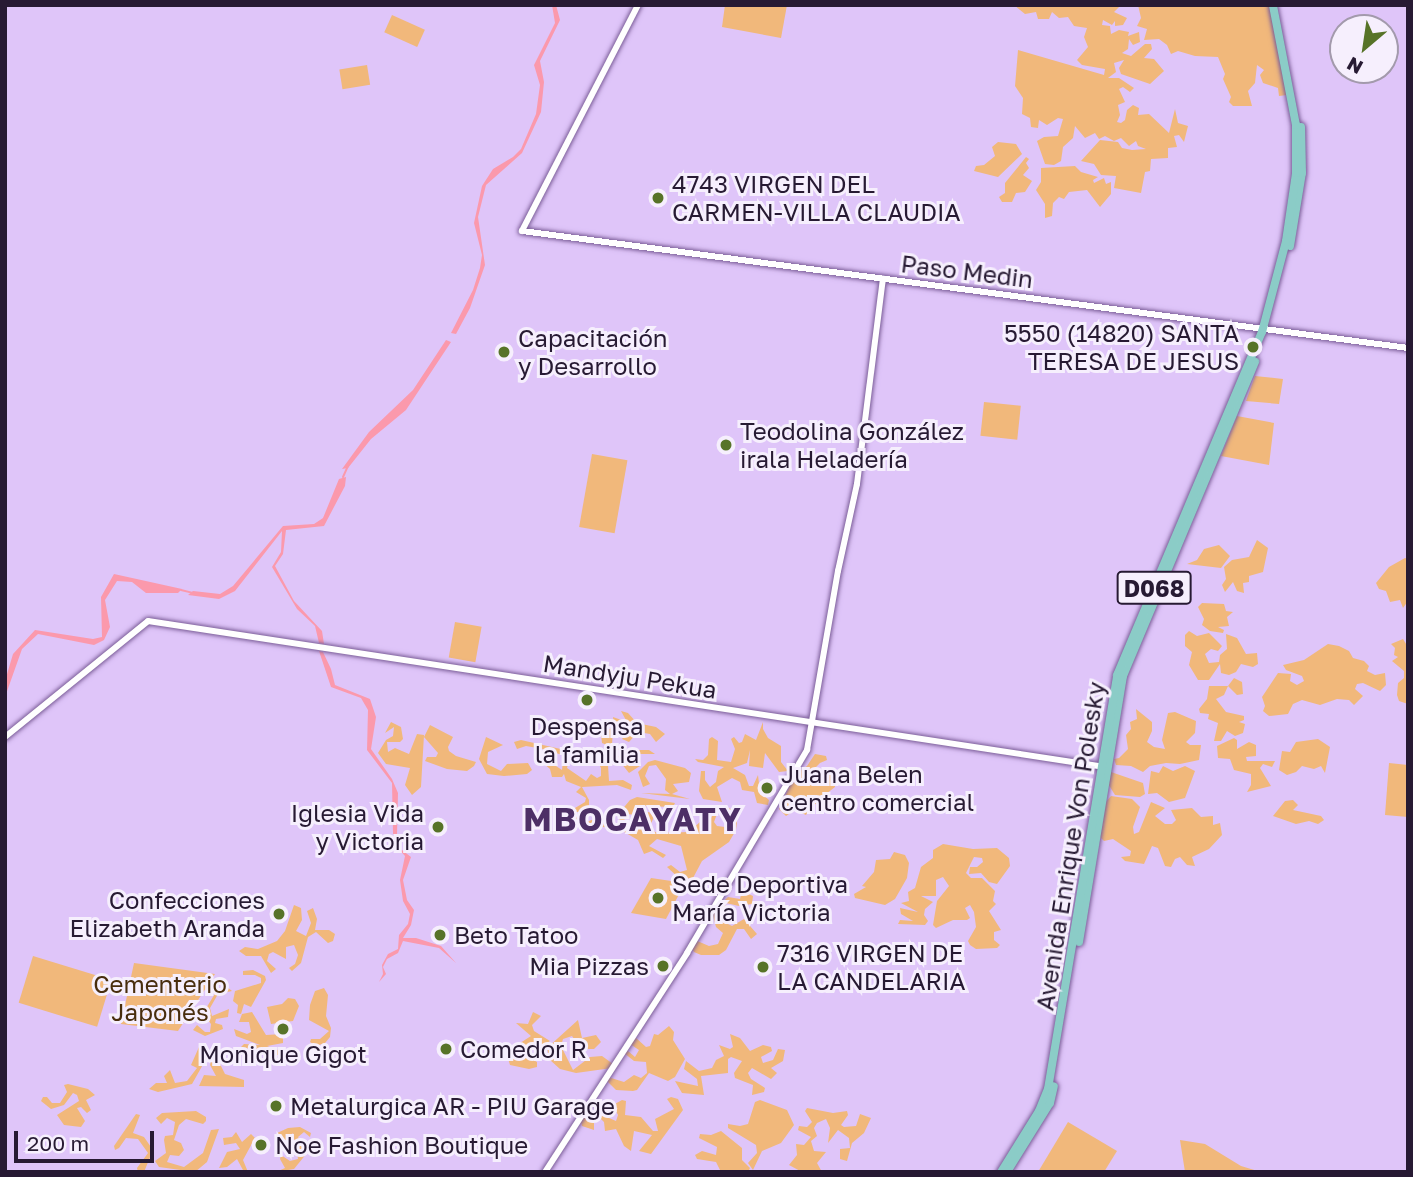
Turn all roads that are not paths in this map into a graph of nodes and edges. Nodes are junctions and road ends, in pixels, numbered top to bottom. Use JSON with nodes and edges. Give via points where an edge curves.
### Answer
{"nodes":[{"id":1,"x":638,"y":5,"type":"edge"},
{"id":2,"x":1275,"y":5,"type":"edge"},
{"id":3,"x":883,"y":279,"type":"junction"},
{"id":4,"x":1266,"y":329,"type":"junction"},
{"id":5,"x":1408,"y":348,"type":"edge"},
{"id":6,"x":814,"y":722,"type":"junction"},
{"id":7,"x":5,"y":737,"type":"edge"},
{"id":8,"x":1104,"y":766,"type":"junction"},
{"id":9,"x":545,"y":1172,"type":"edge"},
{"id":10,"x":1001,"y":1172,"type":"edge"},
{"id":11,"x":1007,"y":1172,"type":"edge"}],
"edges":[{"from":1,"to":3,"type":"street","name":"Paso Medin","via":[[522,231]]},
{"from":2,"to":4,"type":"main road","name":"Avenida Enrique Von Polesky","number":"D068","via":[[1298,126],[1302,173]]},
{"from":3,"to":4,"type":"street","name":"Paso Medin"},
{"from":3,"to":6,"type":"street","via":[[857,484]]},
{"from":4,"to":5,"type":"street","name":"Paso Medin"},
{"from":4,"to":8,"type":"main road","name":"Avenida Enrique Von Polesky","number":"D068","via":[[1120,668]]},
{"from":6,"to":7,"type":"street","name":"Mandyju Pekua","via":[[148,621]]},
{"from":6,"to":8,"type":"street","name":"Mandyju Pekua"},
{"from":6,"to":9,"type":"street","via":[[807,750],[792,778],[686,954]]},
{"from":8,"to":10,"type":"main road","name":"Avenida Enrique Von Polesky","number":"D068","via":[[1045,1101]]},
{"from":8,"to":11,"type":"main road","name":"Avenida Enrique Von Polesky","number":"D068","via":[[1052,1096]]}]}
